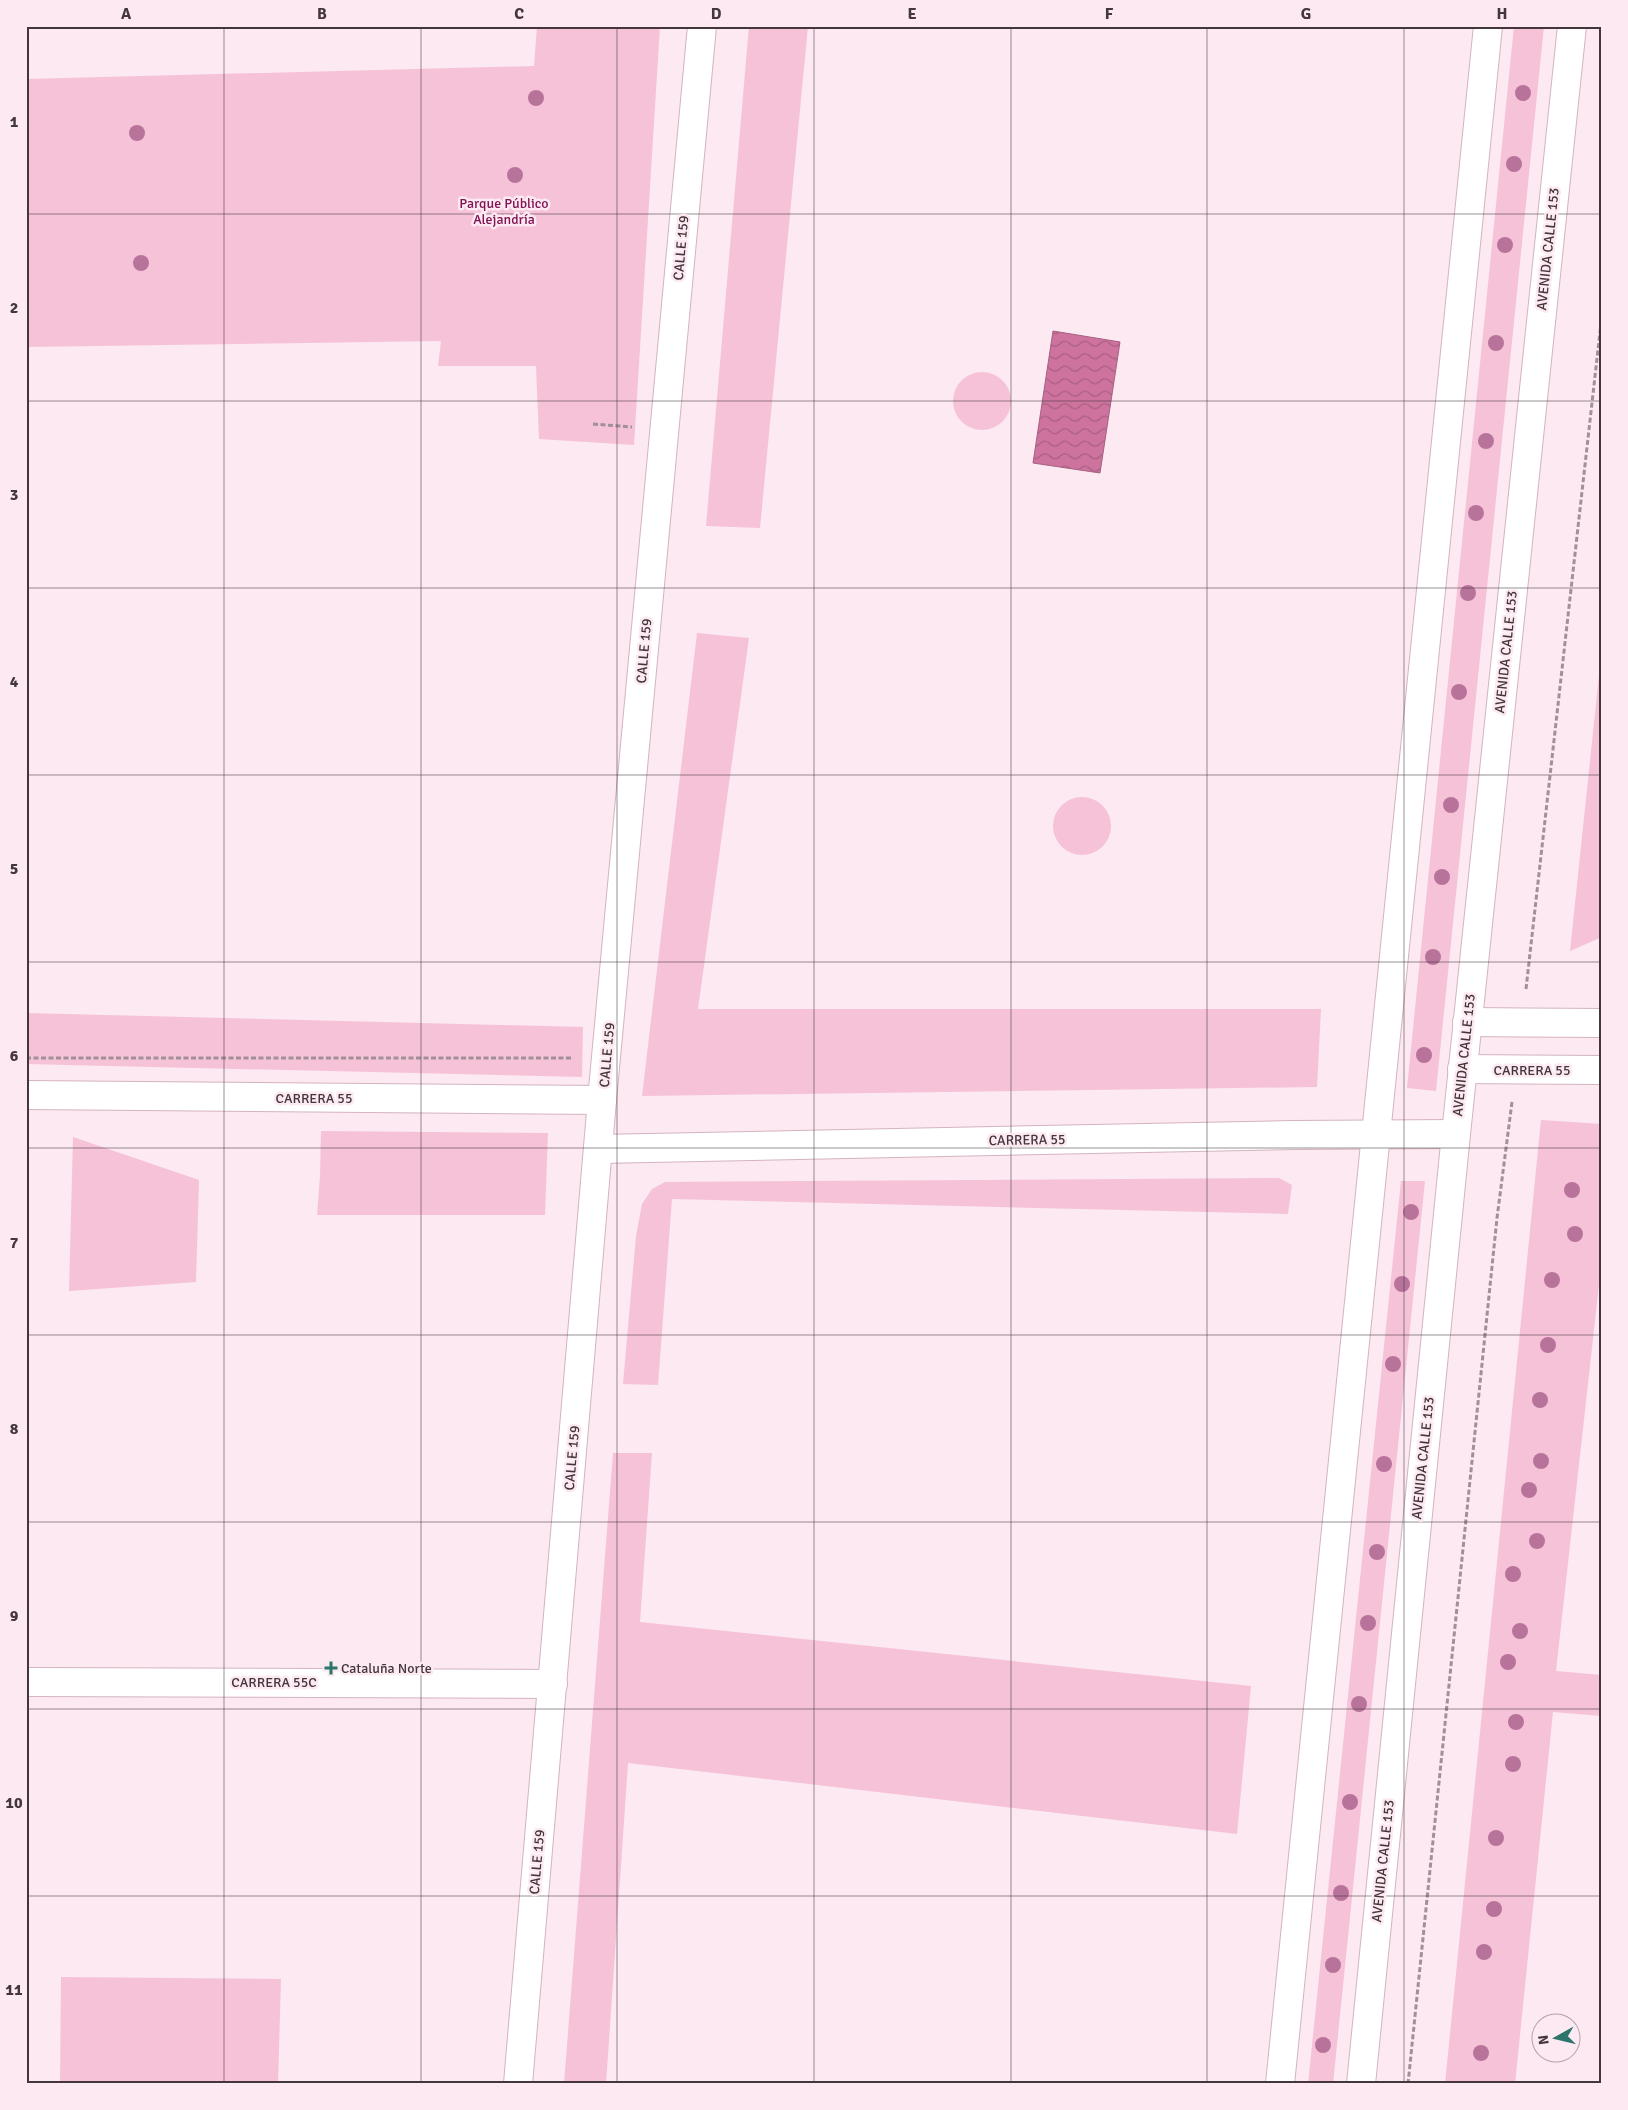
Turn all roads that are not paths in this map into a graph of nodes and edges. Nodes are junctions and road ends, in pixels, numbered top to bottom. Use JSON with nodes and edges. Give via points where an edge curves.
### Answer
{"nodes":[{"id":1,"x":702,"y":26,"type":"edge"},
{"id":2,"x":1488,"y":26,"type":"edge"},
{"id":3,"x":1572,"y":26,"type":"edge"},
{"id":4,"x":1467,"y":1022,"type":"junction"},
{"id":5,"x":1602,"y":1023,"type":"edge"},
{"id":6,"x":1462,"y":1069,"type":"junction"},
{"id":7,"x":1602,"y":1070,"type":"edge"},
{"id":8,"x":26,"y":1095,"type":"edge"},
{"id":9,"x":602,"y":1100,"type":"junction"},
{"id":10,"x":1376,"y":1134,"type":"junction"},
{"id":11,"x":1456,"y":1134,"type":"junction"},
{"id":12,"x":598,"y":1149,"type":"junction"},
{"id":13,"x":26,"y":1682,"type":"edge"},
{"id":14,"x":553,"y":1684,"type":"junction"},
{"id":15,"x":518,"y":2084,"type":"edge"},
{"id":16,"x":1280,"y":2084,"type":"edge"},
{"id":17,"x":1361,"y":2084,"type":"edge"}],
"edges":[{"from":1,"to":9,"type":"street","name":"CALLE 159"},
{"from":2,"to":10,"type":"street"},
{"from":3,"to":4,"type":"street","name":"AVENIDA CALLE 153"},
{"from":4,"to":5,"type":"street"},
{"from":4,"to":6,"type":"street","name":"AVENIDA CALLE 153"},
{"from":6,"to":7,"type":"street","name":"CARRERA 55"},
{"from":6,"to":11,"type":"street","name":"AVENIDA CALLE 153"},
{"from":8,"to":9,"type":"street","name":"CARRERA 55"},
{"from":9,"to":12,"type":"street","name":"CALLE 159"},
{"from":10,"to":11,"type":"street","name":"CARRERA 55"},
{"from":10,"to":12,"type":"street","name":"CARRERA 55"},
{"from":10,"to":16,"type":"street"},
{"from":11,"to":17,"type":"street","name":"AVENIDA CALLE 153"},
{"from":12,"to":14,"type":"street","name":"CALLE 159"},
{"from":13,"to":14,"type":"street","name":"CARRERA 55C"},
{"from":14,"to":15,"type":"street","name":"CALLE 159"}]}
